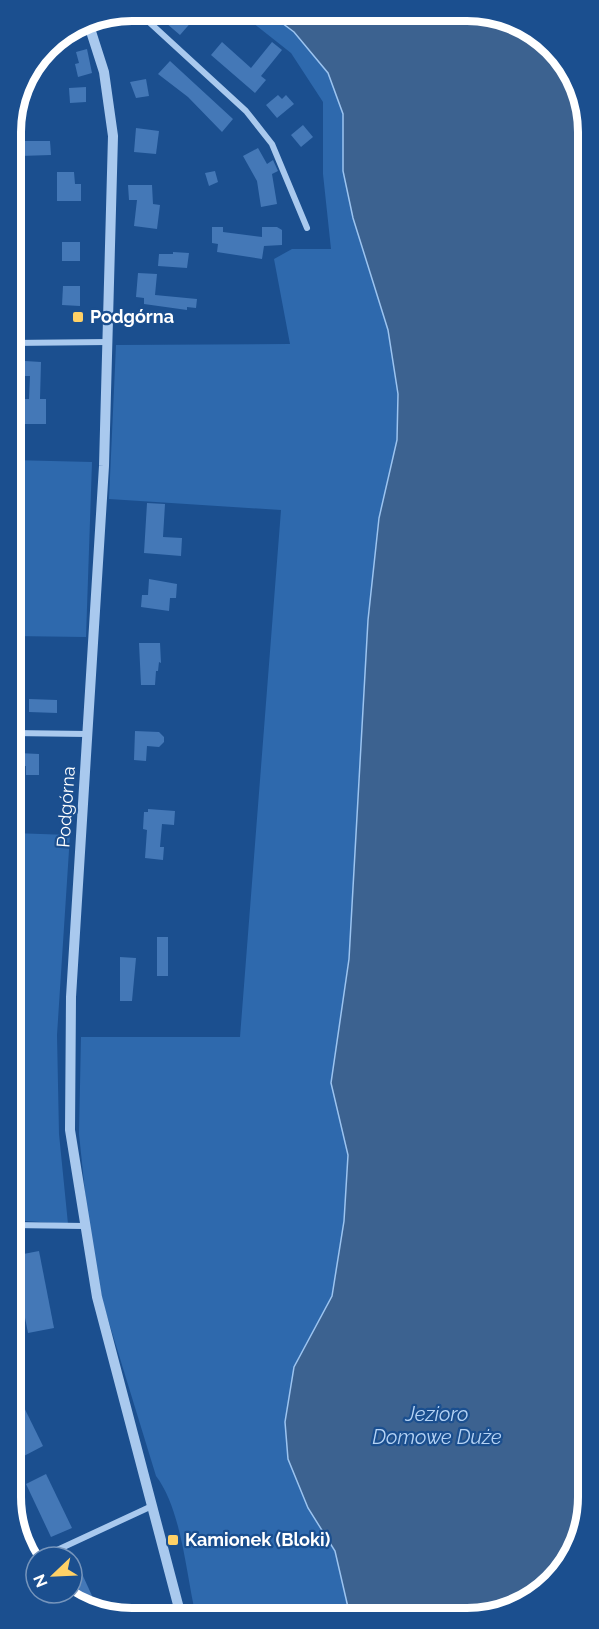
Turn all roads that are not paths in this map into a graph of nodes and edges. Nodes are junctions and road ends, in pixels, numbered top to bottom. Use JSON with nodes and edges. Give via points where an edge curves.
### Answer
{"nodes":[{"id":1,"x":149,"y":21,"type":"edge"},
{"id":2,"x":90,"y":29,"type":"edge"},
{"id":3,"x":307,"y":228,"type":"dead end"},
{"id":4,"x":109,"y":342,"type":"junction"},
{"id":5,"x":21,"y":344,"type":"edge"},
{"id":6,"x":21,"y":733,"type":"edge"},
{"id":7,"x":87,"y":734,"type":"junction"},
{"id":8,"x":21,"y":1225,"type":"edge"},
{"id":9,"x":84,"y":1226,"type":"junction"},
{"id":10,"x":152,"y":1506,"type":"junction"},
{"id":11,"x":68,"y":1545,"type":"edge"},
{"id":12,"x":179,"y":1608,"type":"edge"}],
"edges":[{"from":1,"to":3,"type":"street","via":[[246,111],[272,144]]},
{"from":2,"to":4,"type":"street","name":"Podgórna","via":[[104,72],[113,136]]},
{"from":4,"to":5,"type":"street"},
{"from":4,"to":7,"type":"street","name":"Podgórna"},
{"from":6,"to":7,"type":"street"},
{"from":7,"to":9,"type":"street","name":"Podgórna","via":[[70,997],[70,1130]]},
{"from":8,"to":9,"type":"street"},
{"from":9,"to":10,"type":"street","name":"Podgórna","via":[[97,1297]]},
{"from":10,"to":11,"type":"street"},
{"from":10,"to":12,"type":"street","name":"Podgórna"}]}
